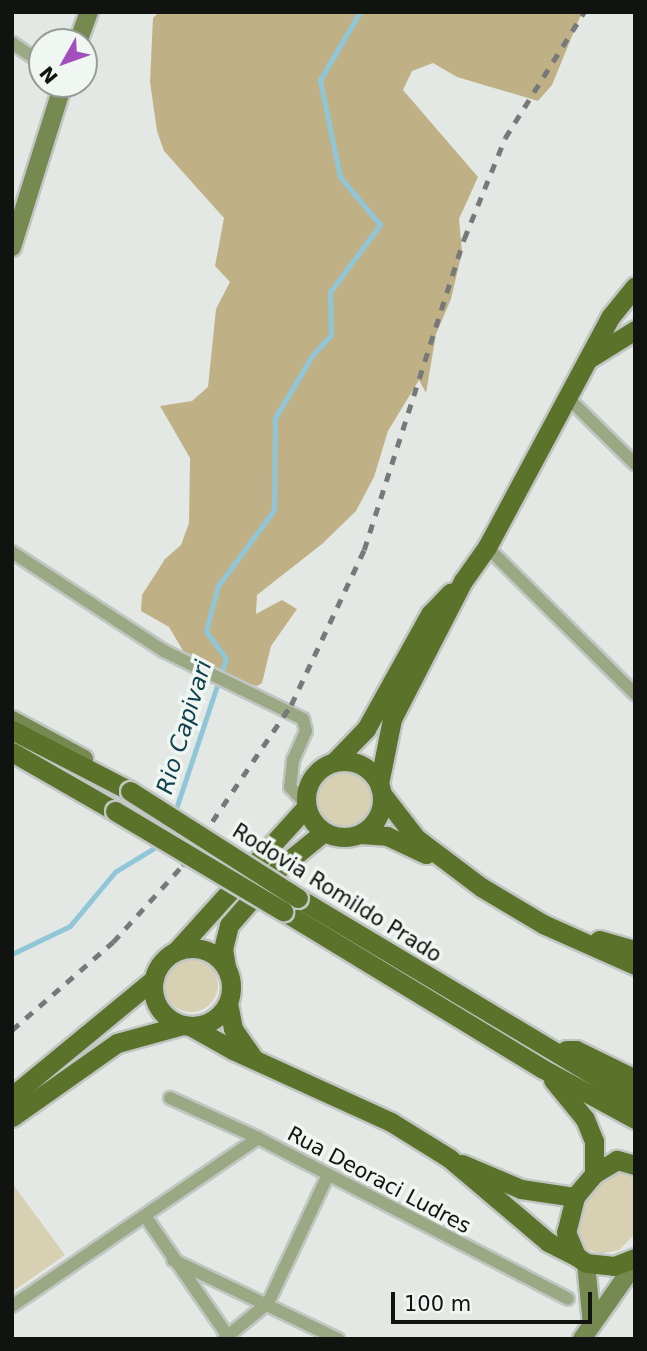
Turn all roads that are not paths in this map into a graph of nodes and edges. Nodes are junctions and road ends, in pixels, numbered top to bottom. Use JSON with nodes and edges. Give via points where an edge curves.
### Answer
{"nodes":[{"id":1,"x":12,"y":43,"type":"edge"},
{"id":2,"x":28,"y":54,"type":"edge"},
{"id":3,"x":59,"y":98,"type":"edge"},
{"id":4,"x":12,"y":247,"type":"edge"},
{"id":5,"x":635,"y":286,"type":"edge"},
{"id":6,"x":611,"y":316,"type":"junction"},
{"id":7,"x":632,"y":332,"type":"edge"},
{"id":8,"x":589,"y":359,"type":"junction"},
{"id":9,"x":569,"y":399,"type":"junction"},
{"id":10,"x":635,"y":464,"type":"edge"},
{"id":11,"x":487,"y":547,"type":"junction"},
{"id":12,"x":12,"y":552,"type":"edge"},
{"id":13,"x":463,"y":582,"type":"junction"},
{"id":14,"x":635,"y":694,"type":"edge"},
{"id":15,"x":12,"y":720,"type":"edge"},
{"id":16,"x":12,"y":730,"type":"edge"},
{"id":17,"x":12,"y":752,"type":"edge"},
{"id":18,"x":334,"y":762,"type":"junction"},
{"id":19,"x":127,"y":789,"type":"junction"},
{"id":20,"x":380,"y":789,"type":"junction"},
{"id":21,"x":306,"y":805,"type":"junction"},
{"id":22,"x":324,"y":832,"type":"junction"},
{"id":23,"x":360,"y":834,"type":"junction"},
{"id":24,"x":446,"y":862,"type":"junction"},
{"id":25,"x":290,"y":904,"type":"junction"},
{"id":26,"x":564,"y":933,"type":"junction"},
{"id":27,"x":635,"y":950,"type":"edge"},
{"id":28,"x":176,"y":951,"type":"junction"},
{"id":29,"x":635,"y":965,"type":"edge"},
{"id":30,"x":226,"y":967,"type":"junction"},
{"id":31,"x":154,"y":979,"type":"junction"},
{"id":32,"x":228,"y":1003,"type":"junction"},
{"id":33,"x":187,"y":1025,"type":"junction"},
{"id":34,"x":552,"y":1050,"type":"junction"},
{"id":35,"x":253,"y":1059,"type":"junction"},
{"id":36,"x":543,"y":1069,"type":"junction"},
{"id":37,"x":635,"y":1079,"type":"edge"},
{"id":38,"x":12,"y":1096,"type":"edge"},
{"id":39,"x":170,"y":1098,"type":"dead end"},
{"id":40,"x":635,"y":1100,"type":"edge"},
{"id":41,"x":12,"y":1117,"type":"edge"},
{"id":42,"x":635,"y":1119,"type":"edge"},
{"id":43,"x":258,"y":1138,"type":"junction"},
{"id":44,"x":449,"y":1158,"type":"junction"},
{"id":45,"x":635,"y":1165,"type":"edge"},
{"id":46,"x":594,"y":1174,"type":"junction"},
{"id":47,"x":328,"y":1175,"type":"junction"},
{"id":48,"x":575,"y":1197,"type":"junction"},
{"id":49,"x":145,"y":1216,"type":"junction"},
{"id":50,"x":635,"y":1258,"type":"edge"},
{"id":51,"x":581,"y":1259,"type":"junction"},
{"id":52,"x":173,"y":1260,"type":"junction"},
{"id":53,"x":635,"y":1264,"type":"edge"},
{"id":54,"x":568,"y":1299,"type":"dead end"},
{"id":55,"x":268,"y":1303,"type":"junction"},
{"id":56,"x":12,"y":1306,"type":"edge"},
{"id":57,"x":587,"y":1332,"type":"edge"},
{"id":58,"x":228,"y":1338,"type":"edge"},
{"id":59,"x":338,"y":1339,"type":"edge"}],
"edges":[{"from":1,"to":2,"type":"street"},
{"from":3,"to":4,"type":"street"},
{"from":5,"to":6,"type":"main road"},
{"from":6,"to":7,"type":"main road"},
{"from":6,"to":8,"type":"main road"},
{"from":7,"to":8,"type":"main road"},
{"from":8,"to":9,"type":"main road"},
{"from":9,"to":10,"type":"street"},
{"from":9,"to":11,"type":"main road"},
{"from":11,"to":13,"type":"main road"},
{"from":11,"to":14,"type":"street"},
{"from":12,"to":21,"type":"street","via":[[207,675],[297,714],[306,723],[289,775],[290,787]]},
{"from":13,"to":18,"type":"main road","via":[[430,614],[366,729]]},
{"from":13,"to":20,"type":"main road","via":[[392,719],[381,754]]},
{"from":15,"to":19,"type":"street","via":[[60,744]]},
{"from":16,"to":19,"type":"main road","name":"Rodovia Romildo Prado"},
{"from":17,"to":25,"type":"main road","name":"Rodovia Romildo Prado","bridge":true},
{"from":18,"to":20,"type":"main road","via":[[361,765]]},
{"from":18,"to":21,"type":"main road","via":[[312,777]]},
{"from":19,"to":25,"type":"main road","name":"Rodovia Romildo Prado","bridge":true},
{"from":20,"to":23,"type":"main road","via":[[377,818]]},
{"from":20,"to":24,"type":"main road","via":[[416,838]]},
{"from":21,"to":22,"type":"main road"},
{"from":21,"to":28,"type":"main road"},
{"from":22,"to":23,"type":"main road","via":[[348,837]]},
{"from":22,"to":30,"type":"main road","via":[[285,862],[229,925],[223,949]]},
{"from":23,"to":24,"type":"main road","via":[[387,836]]},
{"from":24,"to":26,"type":"main road","via":[[528,917]]},
{"from":25,"to":34,"type":"main road","name":"Rodovia Romildo Prado"},
{"from":25,"to":36,"type":"main road","name":"Rodovia Romildo Prado"},
{"from":26,"to":27,"type":"main road"},
{"from":26,"to":29,"type":"main road"},
{"from":28,"to":30,"type":"main road","via":[[204,949]]},
{"from":28,"to":31,"type":"main road","via":[[162,962]]},
{"from":30,"to":32,"type":"main road","via":[[231,985]]},
{"from":31,"to":33,"type":"main road","via":[[159,1007]]},
{"from":31,"to":38,"type":"main road"},
{"from":32,"to":33,"type":"main road","via":[[212,1020]]},
{"from":32,"to":35,"type":"main road","via":[[233,1029]]},
{"from":33,"to":35,"type":"main road"},
{"from":33,"to":41,"type":"main road","via":[[117,1043]]},
{"from":34,"to":37,"type":"main road","via":[[576,1050]]},
{"from":34,"to":40,"type":"main road","name":"Rodovia Romildo Prado"},
{"from":35,"to":44,"type":"main road","via":[[356,1103]]},
{"from":36,"to":42,"type":"main road","name":"Rodovia Romildo Prado"},
{"from":36,"to":46,"type":"main road","via":[[585,1119],[594,1141]]},
{"from":39,"to":43,"type":"street","name":"Rua Deoraci Ludres"},
{"from":43,"to":47,"type":"street","name":"Rua Deoraci Ludres"},
{"from":43,"to":49,"type":"street"},
{"from":44,"to":48,"type":"main road","via":[[521,1189]]},
{"from":44,"to":51,"type":"main road","via":[[511,1214],[548,1242]]},
{"from":45,"to":46,"type":"main road","via":[[617,1160]]},
{"from":46,"to":48,"type":"main road"},
{"from":47,"to":54,"type":"street","name":"Rua Deoraci Ludres"},
{"from":47,"to":55,"type":"street"},
{"from":48,"to":51,"type":"main road","via":[[566,1232]]},
{"from":49,"to":52,"type":"street"},
{"from":49,"to":56,"type":"street"},
{"from":50,"to":51,"type":"main road","via":[[614,1266]]},
{"from":51,"to":57,"type":"street"},
{"from":52,"to":55,"type":"street"},
{"from":52,"to":58,"type":"street"},
{"from":53,"to":57,"type":"street"},
{"from":55,"to":58,"type":"street"},
{"from":55,"to":59,"type":"street"}]}
